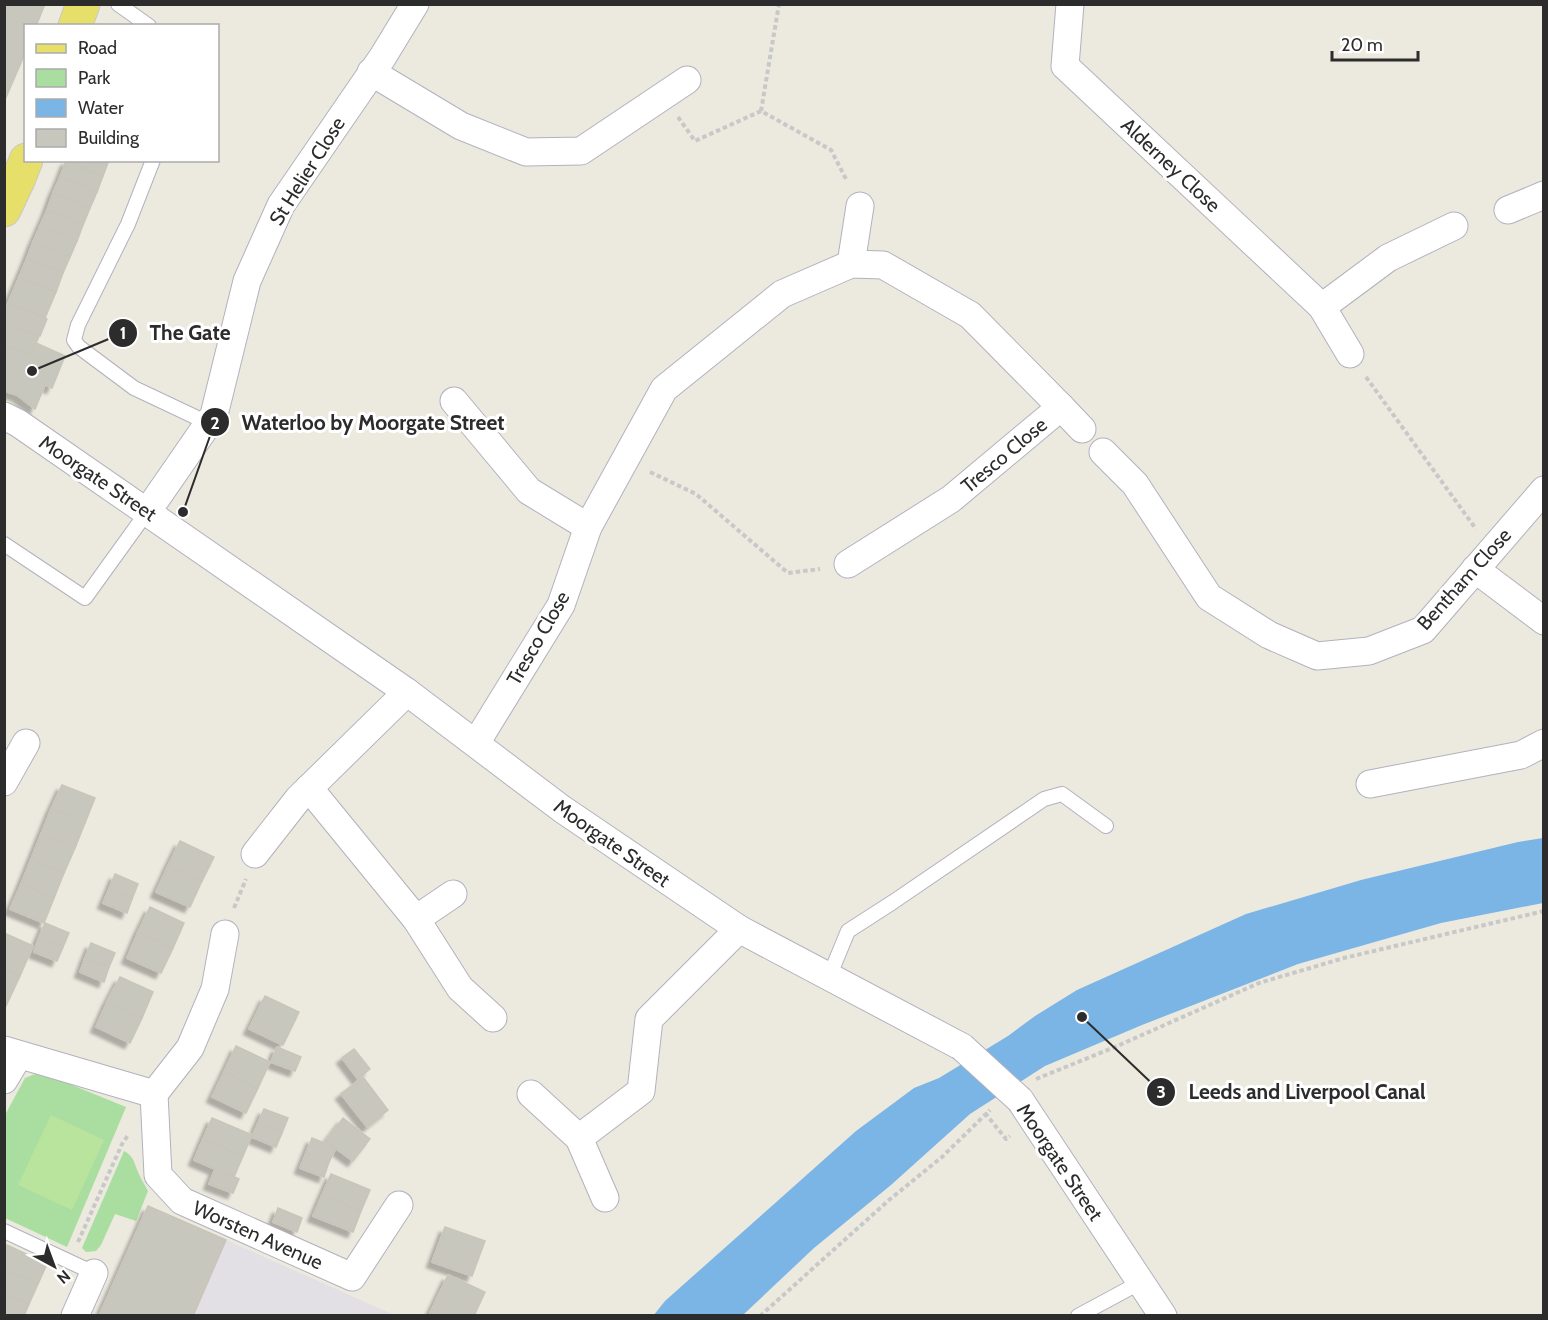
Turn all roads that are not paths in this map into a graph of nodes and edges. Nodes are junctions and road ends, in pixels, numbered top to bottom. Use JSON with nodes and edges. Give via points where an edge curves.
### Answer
{"nodes":[{"id":1,"x":83,"y":4,"type":"edge"},
{"id":2,"x":118,"y":4,"type":"edge"},
{"id":3,"x":415,"y":4,"type":"edge"},
{"id":4,"x":1070,"y":4,"type":"edge"},
{"id":5,"x":76,"y":24,"type":"edge"},
{"id":6,"x":146,"y":24,"type":"edge"},
{"id":7,"x":371,"y":72,"type":"junction"},
{"id":8,"x":687,"y":80,"type":"dead end"},
{"id":9,"x":25,"y":162,"type":"edge"},
{"id":10,"x":152,"y":162,"type":"edge"},
{"id":11,"x":1544,"y":195,"type":"edge"},
{"id":12,"x":860,"y":206,"type":"road end"},
{"id":13,"x":4,"y":210,"type":"edge"},
{"id":14,"x":1509,"y":210,"type":"dead end"},
{"id":15,"x":1454,"y":226,"type":"dead end"},
{"id":16,"x":851,"y":264,"type":"junction"},
{"id":17,"x":1322,"y":307,"type":"junction"},
{"id":18,"x":1350,"y":354,"type":"road end"},
{"id":19,"x":454,"y":401,"type":"dead end"},
{"id":20,"x":1060,"y":407,"type":"junction"},
{"id":21,"x":4,"y":416,"type":"edge"},
{"id":22,"x":211,"y":419,"type":"junction"},
{"id":23,"x":1082,"y":429,"type":"dead end"},
{"id":24,"x":1103,"y":452,"type":"dead end"},
{"id":25,"x":1544,"y":490,"type":"edge"},
{"id":26,"x":147,"y":512,"type":"junction"},
{"id":27,"x":588,"y":527,"type":"junction"},
{"id":28,"x":4,"y":544,"type":"edge"},
{"id":29,"x":1484,"y":560,"type":"junction"},
{"id":30,"x":848,"y":564,"type":"road end"},
{"id":31,"x":1544,"y":621,"type":"edge"},
{"id":32,"x":407,"y":692,"type":"junction"},
{"id":33,"x":26,"y":743,"type":"dead end"},
{"id":34,"x":476,"y":743,"type":"junction"},
{"id":35,"x":1544,"y":743,"type":"edge"},
{"id":36,"x":4,"y":782,"type":"edge"},
{"id":37,"x":1370,"y":783,"type":"dead end"},
{"id":38,"x":309,"y":788,"type":"junction"},
{"id":39,"x":1106,"y":826,"type":"dead end"},
{"id":40,"x":255,"y":854,"type":"road end"},
{"id":41,"x":453,"y":894,"type":"dead end"},
{"id":42,"x":416,"y":919,"type":"junction"},
{"id":43,"x":739,"y":929,"type":"junction"},
{"id":44,"x":225,"y":934,"type":"road end"},
{"id":45,"x":828,"y":977,"type":"junction"},
{"id":46,"x":493,"y":1018,"type":"dead end"},
{"id":47,"x":12,"y":1052,"type":"edge"},
{"id":48,"x":4,"y":1080,"type":"edge"},
{"id":49,"x":154,"y":1094,"type":"junction"},
{"id":50,"x":531,"y":1094,"type":"dead end"},
{"id":51,"x":579,"y":1138,"type":"junction"},
{"id":52,"x":605,"y":1198,"type":"dead end"},
{"id":53,"x":399,"y":1205,"type":"dead end"},
{"id":54,"x":4,"y":1232,"type":"edge"},
{"id":55,"x":94,"y":1273,"type":"joint"},
{"id":56,"x":1141,"y":1282,"type":"junction"},
{"id":57,"x":75,"y":1316,"type":"edge"},
{"id":58,"x":1078,"y":1316,"type":"edge"},
{"id":59,"x":1163,"y":1316,"type":"edge"}],
"edges":[{"from":1,"to":5,"type":"main road"},
{"from":2,"to":6,"type":"lane"},
{"from":3,"to":7,"type":"street","name":"St Helier Close"},
{"from":4,"to":17,"type":"street","name":"Alderney Close","via":[[1065,66]]},
{"from":7,"to":8,"type":"street","via":[[461,126],[526,152],[581,151]]},
{"from":7,"to":22,"type":"street","name":"St Helier Close","via":[[281,205],[247,281]]},
{"from":9,"to":13,"type":"main road"},
{"from":10,"to":22,"type":"lane","via":[[128,225],[74,340],[134,388]]},
{"from":11,"to":14,"type":"street"},
{"from":12,"to":16,"type":"street"},
{"from":15,"to":17,"type":"street","via":[[1388,258]]},
{"from":16,"to":20,"type":"street","name":"Tresco Close","via":[[883,265],[970,315]]},
{"from":16,"to":27,"type":"street","name":"Tresco Close","via":[[782,294],[664,389]]},
{"from":17,"to":18,"type":"street","name":"Alderney Close"},
{"from":19,"to":27,"type":"street","via":[[529,491]]},
{"from":20,"to":23,"type":"street"},
{"from":20,"to":30,"type":"street","name":"Tresco Close","via":[[951,499]]},
{"from":21,"to":26,"type":"street","name":"Moorgate Street"},
{"from":22,"to":26,"type":"street"},
{"from":24,"to":29,"type":"street","name":"Bentham Close","via":[[1135,484],[1209,597],[1269,635],[1317,656],[1369,651],[1424,630]]},
{"from":25,"to":29,"type":"street","name":"Bentham Close"},
{"from":26,"to":28,"type":"lane","via":[[85,598]]},
{"from":26,"to":32,"type":"street","name":"Moorgate Street"},
{"from":27,"to":34,"type":"street","name":"Tresco Close","via":[[561,605]]},
{"from":29,"to":31,"type":"street"},
{"from":32,"to":34,"type":"street","name":"Moorgate Street"},
{"from":32,"to":38,"type":"street"},
{"from":33,"to":36,"type":"street"},
{"from":34,"to":43,"type":"street","name":"Moorgate Street","via":[[562,809]]},
{"from":35,"to":37,"type":"street","via":[[1521,755]]},
{"from":38,"to":40,"type":"street"},
{"from":38,"to":42,"type":"street"},
{"from":39,"to":45,"type":"lane","via":[[1062,794],[1044,799],[848,931]]},
{"from":41,"to":42,"type":"street"},
{"from":42,"to":46,"type":"street","via":[[460,988]]},
{"from":43,"to":45,"type":"street","name":"Moorgate Street"},
{"from":43,"to":51,"type":"street","via":[[649,1019],[641,1091]]},
{"from":44,"to":49,"type":"street","via":[[215,989],[190,1048]]},
{"from":45,"to":56,"type":"street","name":"Moorgate Street","bridge":true,"via":[[962,1047],[1024,1092]]},
{"from":47,"to":48,"type":"street"},
{"from":47,"to":49,"type":"street"},
{"from":49,"to":53,"type":"street","name":"Worsten Avenue","via":[[158,1175],[182,1201],[352,1277]]},
{"from":50,"to":51,"type":"street"},
{"from":51,"to":52,"type":"street"},
{"from":54,"to":55,"type":"lane"},
{"from":55,"to":57,"type":"street"},
{"from":56,"to":58,"type":"lane"},
{"from":56,"to":59,"type":"street","name":"Moorgate Street"}]}
